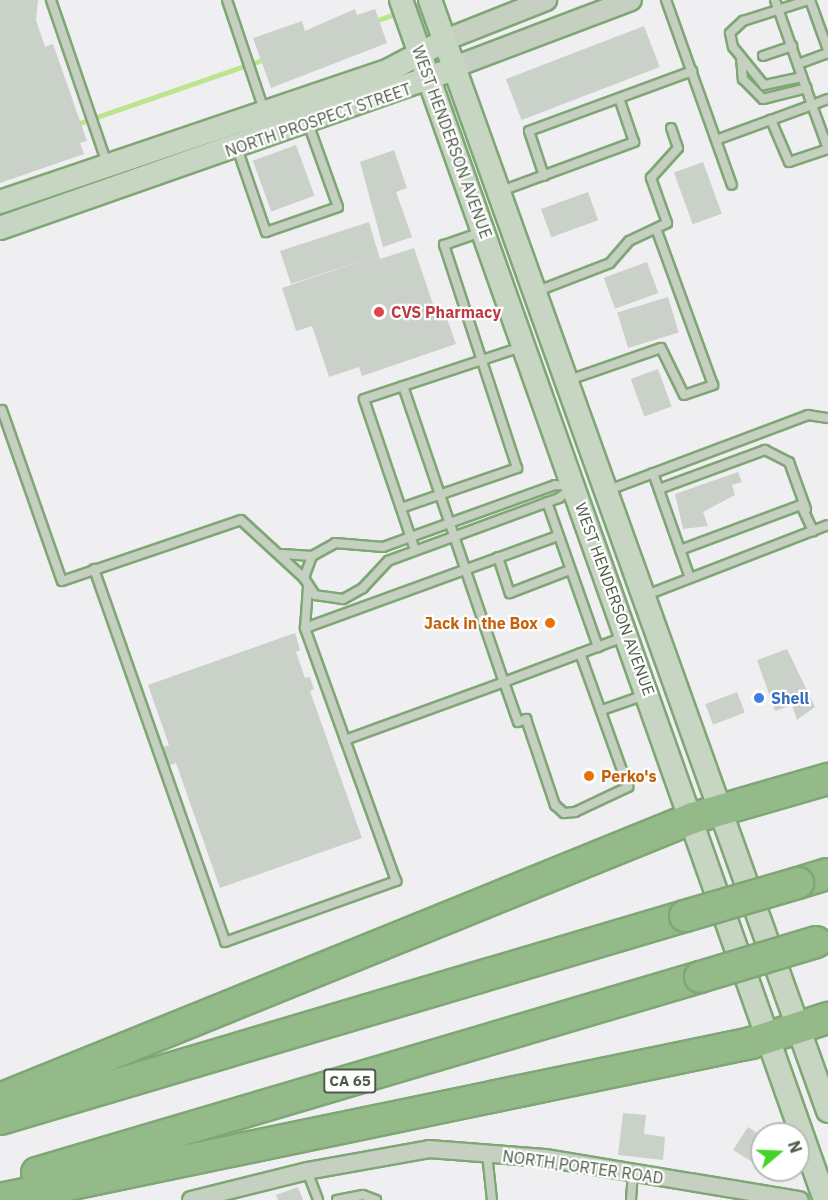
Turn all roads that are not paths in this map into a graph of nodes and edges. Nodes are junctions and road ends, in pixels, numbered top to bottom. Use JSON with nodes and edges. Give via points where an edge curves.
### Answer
{"nodes":[{"id":1,"x":51,"y":0,"type":"edge"},
{"id":2,"x":227,"y":0,"type":"edge"},
{"id":3,"x":401,"y":0,"type":"edge"},
{"id":4,"x":430,"y":0,"type":"edge"},
{"id":5,"x":546,"y":0,"type":"edge"},
{"id":6,"x":631,"y":0,"type":"edge"},
{"id":7,"x":666,"y":0,"type":"edge"},
{"id":8,"x":776,"y":0,"type":"edge"},
{"id":9,"x":809,"y":0,"type":"edge"},
{"id":10,"x":779,"y":10,"type":"junction"},
{"id":11,"x":444,"y":40,"type":"junction"},
{"id":12,"x":792,"y":46,"type":"junction"},
{"id":13,"x":828,"y":51,"type":"edge"},
{"id":14,"x":420,"y":55,"type":"junction"},
{"id":15,"x":763,"y":56,"type":"dead end"},
{"id":16,"x":741,"y":57,"type":"junction"},
{"id":17,"x":798,"y":64,"type":"junction"},
{"id":18,"x":454,"y":67,"type":"junction"},
{"id":19,"x":692,"y":71,"type":"junction"},
{"id":20,"x":802,"y":77,"type":"junction"},
{"id":21,"x":430,"y":80,"type":"junction"},
{"id":22,"x":807,"y":88,"type":"junction"},
{"id":23,"x":619,"y":98,"type":"junction"},
{"id":24,"x":828,"y":99,"type":"edge"},
{"id":25,"x":812,"y":105,"type":"junction"},
{"id":26,"x":265,"y":112,"type":"junction"},
{"id":27,"x":771,"y":120,"type":"junction"},
{"id":28,"x":308,"y":123,"type":"junction"},
{"id":29,"x":671,"y":128,"type":"dead end"},
{"id":30,"x":716,"y":140,"type":"junction"},
{"id":31,"x":237,"y":148,"type":"junction"},
{"id":32,"x":108,"y":166,"type":"junction"},
{"id":33,"x":544,"y":176,"type":"junction"},
{"id":34,"x":732,"y":185,"type":"dead end"},
{"id":35,"x":116,"y":190,"type":"junction"},
{"id":36,"x":499,"y":192,"type":"junction"},
{"id":37,"x":0,"y":202,"type":"edge"},
{"id":38,"x":0,"y":228,"type":"edge"},
{"id":39,"x":484,"y":231,"type":"junction"},
{"id":40,"x":657,"y":231,"type":"junction"},
{"id":41,"x":534,"y":292,"type":"junction"},
{"id":42,"x":509,"y":303,"type":"junction"},
{"id":43,"x":525,"y":346,"type":"junction"},
{"id":44,"x":481,"y":360,"type":"junction"},
{"id":45,"x":566,"y":381,"type":"junction"},
{"id":46,"x":403,"y":386,"type":"junction"},
{"id":47,"x":1,"y":408,"type":"edge"},
{"id":48,"x":828,"y":418,"type":"edge"},
{"id":49,"x":581,"y":424,"type":"junction"},
{"id":50,"x":653,"y":473,"type":"junction"},
{"id":51,"x":574,"y":486,"type":"junction"},
{"id":52,"x":658,"y":489,"type":"junction"},
{"id":53,"x":605,"y":491,"type":"junction"},
{"id":54,"x":439,"y":495,"type":"junction"},
{"id":55,"x":547,"y":502,"type":"junction"},
{"id":56,"x":401,"y":508,"type":"junction"},
{"id":57,"x":806,"y":509,"type":"junction"},
{"id":58,"x":448,"y":524,"type":"junction"},
{"id":59,"x":828,"y":525,"type":"edge"},
{"id":60,"x":813,"y":531,"type":"junction"},
{"id":61,"x":558,"y":536,"type":"junction"},
{"id":62,"x":411,"y":537,"type":"junction"},
{"id":63,"x":453,"y":537,"type":"junction"},
{"id":64,"x":415,"y":550,"type":"junction"},
{"id":65,"x":680,"y":550,"type":"junction"},
{"id":66,"x":282,"y":554,"type":"junction"},
{"id":67,"x":312,"y":556,"type":"junction"},
{"id":68,"x":498,"y":557,"type":"junction"},
{"id":69,"x":465,"y":568,"type":"junction"},
{"id":70,"x":94,"y":569,"type":"junction"},
{"id":71,"x":570,"y":570,"type":"junction"},
{"id":72,"x":690,"y":578,"type":"junction"},
{"id":73,"x":306,"y":582,"type":"junction"},
{"id":74,"x":643,"y":596,"type":"junction"},
{"id":75,"x":305,"y":628,"type":"junction"},
{"id":76,"x":628,"y":636,"type":"junction"},
{"id":77,"x":598,"y":647,"type":"junction"},
{"id":78,"x":580,"y":653,"type":"junction"},
{"id":79,"x":504,"y":682,"type":"junction"},
{"id":80,"x":648,"y":694,"type":"junction"},
{"id":81,"x":602,"y":710,"type":"junction"},
{"id":82,"x":345,"y":740,"type":"junction"},
{"id":83,"x":828,"y":779,"type":"edge"},
{"id":84,"x":706,"y":813,"type":"junction"},
{"id":85,"x":828,"y":874,"type":"edge"},
{"id":86,"x":822,"y":941,"type":"edge"},
{"id":87,"x":828,"y":1018,"type":"edge"},
{"id":88,"x":784,"y":1033,"type":"junction"},
{"id":89,"x":0,"y":1099,"type":"edge"},
{"id":90,"x":828,"y":1109,"type":"edge"},
{"id":91,"x":0,"y":1119,"type":"edge"},
{"id":92,"x":488,"y":1154,"type":"junction"},
{"id":93,"x":308,"y":1171,"type":"junction"},
{"id":94,"x":633,"y":1172,"type":"junction"},
{"id":95,"x":0,"y":1184,"type":"edge"},
{"id":96,"x":242,"y":1194,"type":"edge"},
{"id":97,"x":0,"y":1199,"type":"edge"},
{"id":98,"x":822,"y":1199,"type":"edge"},
{"id":99,"x":191,"y":1200,"type":"edge"},
{"id":100,"x":318,"y":1200,"type":"edge"},
{"id":101,"x":337,"y":1200,"type":"edge"},
{"id":102,"x":376,"y":1200,"type":"edge"},
{"id":103,"x":492,"y":1200,"type":"edge"},
{"id":104,"x":631,"y":1200,"type":"edge"},
{"id":105,"x":800,"y":1200,"type":"edge"}],
"edges":[{"from":1,"to":32,"type":"lane"},
{"from":2,"to":26,"type":"lane"},
{"from":3,"to":14,"type":"main road","name":"WEST HENDERSON AVENUE"},
{"from":4,"to":11,"type":"main road","name":"WEST HENDERSON AVENUE"},
{"from":5,"to":11,"type":"street","name":"NORTH PROSPECT STREET"},
{"from":6,"to":18,"type":"street","name":"NORTH PROSPECT STREET"},
{"from":7,"to":19,"type":"lane"},
{"from":8,"to":10,"type":"lane"},
{"from":9,"to":10,"type":"lane"},
{"from":9,"to":13,"type":"lane"},
{"from":10,"to":12,"type":"lane"},
{"from":10,"to":16,"type":"lane","via":[[733,26],[730,40]]},
{"from":11,"to":14,"type":"main road","name":"NORTH PROSPECT STREET"},
{"from":11,"to":18,"type":"main road","name":"WEST HENDERSON AVENUE"},
{"from":12,"to":15,"type":"lane"},
{"from":12,"to":17,"type":"lane"},
{"from":13,"to":17,"type":"lane"},
{"from":14,"to":21,"type":"main road","name":"WEST HENDERSON AVENUE"},
{"from":14,"to":26,"type":"main road","name":"NORTH PROSPECT STREET"},
{"from":16,"to":20,"type":"lane","via":[[764,85]]},
{"from":16,"to":22,"type":"lane","via":[[743,79],[763,99]]},
{"from":17,"to":20,"type":"lane"},
{"from":18,"to":21,"type":"main road","name":"NORTH PROSPECT STREET"},
{"from":18,"to":36,"type":"main road","name":"WEST HENDERSON AVENUE"},
{"from":19,"to":23,"type":"lane"},
{"from":19,"to":30,"type":"lane"},
{"from":20,"to":22,"type":"lane"},
{"from":21,"to":28,"type":"main road","name":"NORTH PROSPECT STREET"},
{"from":21,"to":39,"type":"main road","name":"WEST HENDERSON AVENUE"},
{"from":22,"to":25,"type":"lane"},
{"from":23,"to":33,"type":"lane","via":[[634,142]]},
{"from":23,"to":33,"type":"lane","via":[[529,131]]},
{"from":24,"to":25,"type":"lane"},
{"from":25,"to":27,"type":"lane"},
{"from":25,"to":27,"type":"lane","via":[[828,148],[789,162]]},
{"from":26,"to":32,"type":"main road","name":"NORTH PROSPECT STREET"},
{"from":27,"to":30,"type":"lane"},
{"from":28,"to":31,"type":"main road","name":"NORTH PROSPECT STREET"},
{"from":28,"to":31,"type":"lane","via":[[338,207],[267,232]]},
{"from":29,"to":40,"type":"lane","via":[[678,148],[651,178],[667,224]]},
{"from":30,"to":34,"type":"lane"},
{"from":31,"to":35,"type":"main road","name":"NORTH PROSPECT STREET"},
{"from":32,"to":35,"type":"lane"},
{"from":32,"to":37,"type":"main road","name":"NORTH PROSPECT STREET"},
{"from":33,"to":36,"type":"lane"},
{"from":35,"to":38,"type":"main road","name":"NORTH PROSPECT STREET"},
{"from":36,"to":41,"type":"main road","name":"WEST HENDERSON AVENUE"},
{"from":39,"to":42,"type":"main road","name":"WEST HENDERSON AVENUE"},
{"from":39,"to":44,"type":"lane","via":[[444,245]]},
{"from":40,"to":41,"type":"lane","via":[[629,241],[610,263]]},
{"from":40,"to":45,"type":"lane","via":[[713,385],[684,395],[661,348]]},
{"from":41,"to":45,"type":"main road","name":"WEST HENDERSON AVENUE"},
{"from":42,"to":43,"type":"main road","name":"WEST HENDERSON AVENUE"},
{"from":42,"to":49,"type":"main road","via":[[531,328],[567,418]]},
{"from":43,"to":44,"type":"lane"},
{"from":43,"to":51,"type":"main road","name":"WEST HENDERSON AVENUE"},
{"from":44,"to":46,"type":"lane"},
{"from":44,"to":54,"type":"lane","via":[[518,468]]},
{"from":45,"to":49,"type":"main road","name":"WEST HENDERSON AVENUE"},
{"from":46,"to":54,"type":"lane"},
{"from":46,"to":56,"type":"lane","via":[[364,399]]},
{"from":47,"to":70,"type":"lane","via":[[62,581]]},
{"from":48,"to":50,"type":"lane","via":[[808,415]]},
{"from":49,"to":53,"type":"main road","name":"WEST HENDERSON AVENUE"},
{"from":50,"to":52,"type":"lane"},
{"from":50,"to":53,"type":"lane"},
{"from":51,"to":55,"type":"lane"},
{"from":51,"to":58,"type":"lane","via":[[555,485]]},
{"from":51,"to":74,"type":"main road","via":[[584,486],[594,496],[627,588]]},
{"from":51,"to":76,"type":"main road","name":"WEST HENDERSON AVENUE"},
{"from":52,"to":57,"type":"lane","via":[[765,450],[789,462]]},
{"from":52,"to":65,"type":"lane"},
{"from":53,"to":74,"type":"main road","name":"WEST HENDERSON AVENUE"},
{"from":54,"to":56,"type":"lane"},
{"from":54,"to":58,"type":"lane"},
{"from":55,"to":61,"type":"lane"},
{"from":55,"to":63,"type":"lane"},
{"from":56,"to":62,"type":"lane"},
{"from":57,"to":60,"type":"lane"},
{"from":57,"to":65,"type":"lane","via":[[789,507]]},
{"from":58,"to":62,"type":"lane"},
{"from":58,"to":63,"type":"lane"},
{"from":59,"to":60,"type":"lane"},
{"from":60,"to":72,"type":"lane"},
{"from":61,"to":68,"type":"lane"},
{"from":61,"to":71,"type":"lane"},
{"from":62,"to":64,"type":"lane"},
{"from":62,"to":67,"type":"lane","via":[[382,547],[335,543]]},
{"from":63,"to":64,"type":"lane"},
{"from":63,"to":69,"type":"lane"},
{"from":64,"to":73,"type":"lane","via":[[388,561],[363,588],[343,599],[323,599]]},
{"from":65,"to":72,"type":"lane"},
{"from":66,"to":67,"type":"lane"},
{"from":66,"to":70,"type":"lane","via":[[241,520]]},
{"from":66,"to":73,"type":"lane"},
{"from":67,"to":73,"type":"lane"},
{"from":68,"to":69,"type":"lane"},
{"from":68,"to":71,"type":"lane","via":[[510,593]]},
{"from":69,"to":75,"type":"lane"},
{"from":69,"to":79,"type":"lane"},
{"from":70,"to":82,"type":"lane","via":[[225,942],[396,881]]},
{"from":71,"to":77,"type":"lane"},
{"from":72,"to":74,"type":"lane"},
{"from":73,"to":75,"type":"lane"},
{"from":74,"to":84,"type":"main road","name":"WEST HENDERSON AVENUE"},
{"from":75,"to":82,"type":"lane"},
{"from":76,"to":77,"type":"lane"},
{"from":76,"to":80,"type":"main road","name":"WEST HENDERSON AVENUE"},
{"from":77,"to":78,"type":"lane"},
{"from":78,"to":79,"type":"lane"},
{"from":78,"to":81,"type":"lane"},
{"from":79,"to":81,"type":"lane","via":[[518,722],[526,719],[555,805],[564,813],[628,787]]},
{"from":79,"to":82,"type":"lane"},
{"from":80,"to":81,"type":"lane"},
{"from":80,"to":84,"type":"main road","name":"WEST HENDERSON AVENUE"},
{"from":83,"to":84,"type":"highway"},
{"from":84,"to":88,"type":"main road","name":"WEST HENDERSON AVENUE"},
{"from":84,"to":89,"type":"highway"},
{"from":85,"to":91,"type":"highway","bridge":true},
{"from":86,"to":95,"type":"highway","number":"CA 65","bridge":true},
{"from":87,"to":88,"type":"highway"},
{"from":88,"to":90,"type":"main road","name":"WEST HENDERSON AVENUE"},
{"from":88,"to":97,"type":"highway"},
{"from":88,"to":98,"type":"main road","name":"WEST HENDERSON AVENUE"},
{"from":92,"to":93,"type":"street","name":"NORTH PORTER ROAD","via":[[429,1149]]},
{"from":92,"to":94,"type":"street","name":"NORTH PORTER ROAD"},
{"from":92,"to":103,"type":"lane"},
{"from":93,"to":96,"type":"street","name":"NORTH PORTER ROAD"},
{"from":93,"to":100,"type":"lane"},
{"from":94,"to":104,"type":"lane"},
{"from":94,"to":105,"type":"street","name":"NORTH PORTER ROAD"},
{"from":96,"to":99,"type":"street","name":"NORTH PORTER ROAD"},
{"from":101,"to":102,"type":"lane","via":[[363,1195]]}]}
